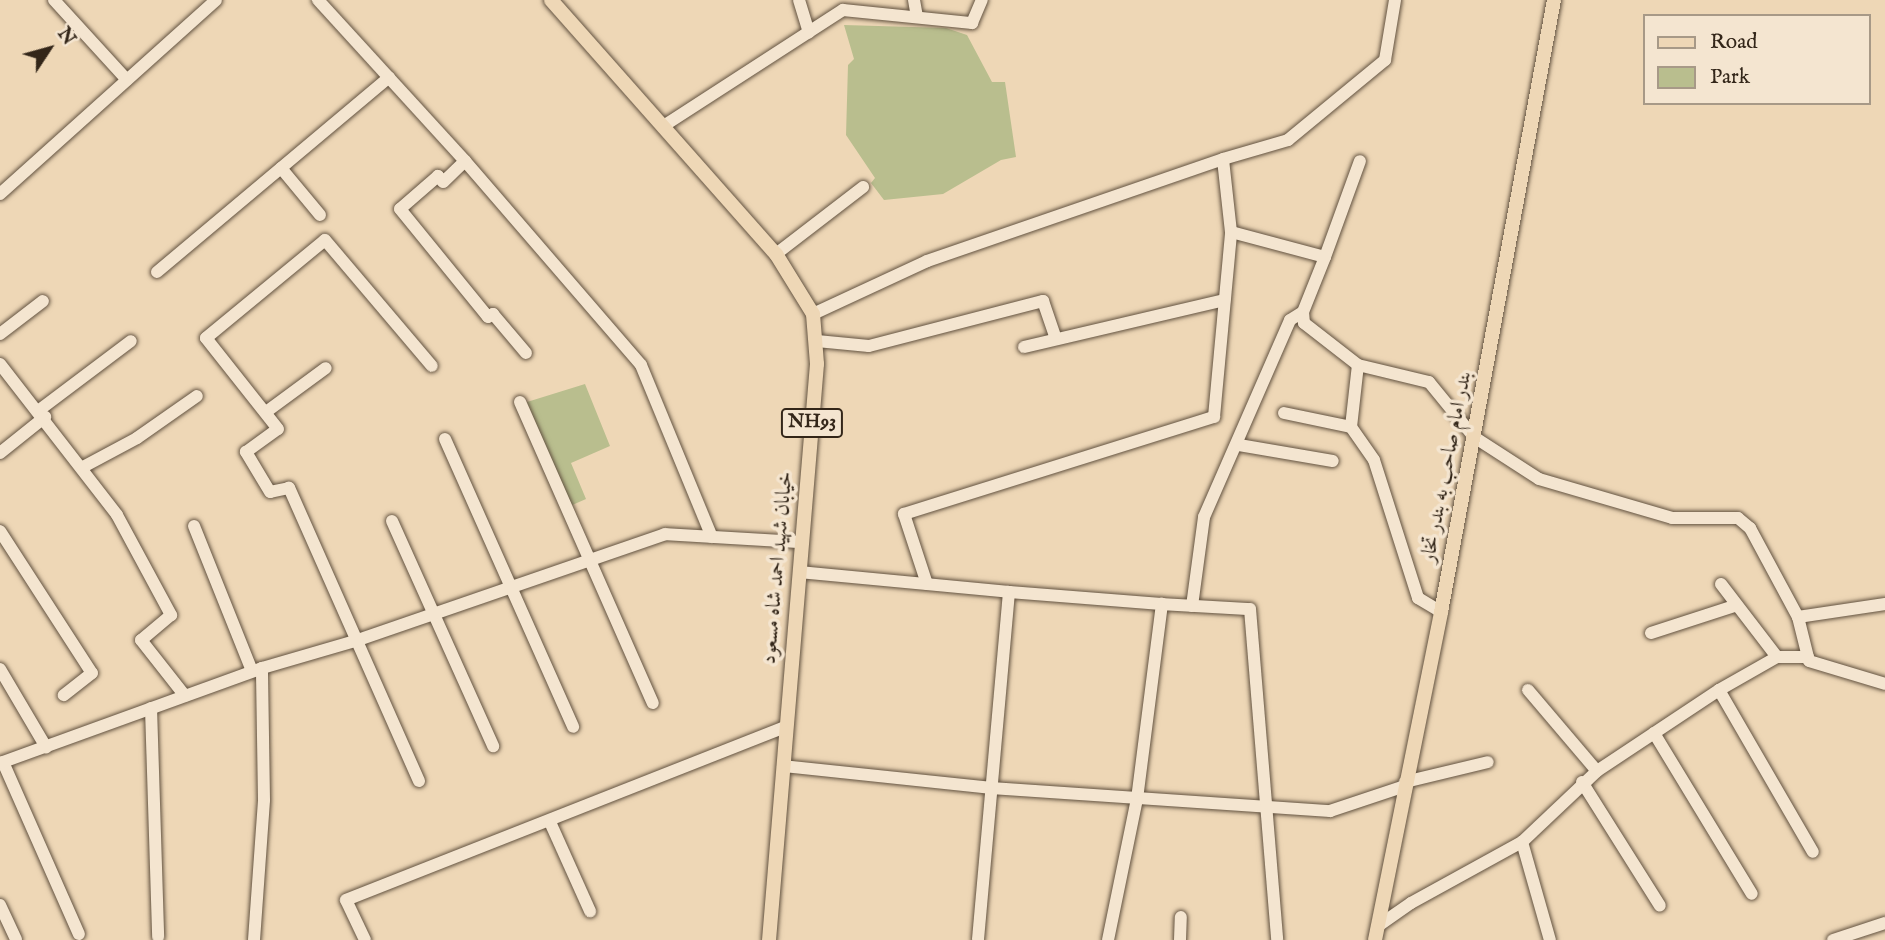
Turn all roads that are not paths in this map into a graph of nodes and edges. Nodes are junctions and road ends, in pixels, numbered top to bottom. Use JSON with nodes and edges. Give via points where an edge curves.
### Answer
{"nodes":[{"id":1,"x":54,"y":0,"type":"edge"},
{"id":2,"x":216,"y":0,"type":"edge"},
{"id":3,"x":318,"y":0,"type":"edge"},
{"id":4,"x":551,"y":0,"type":"edge"},
{"id":5,"x":799,"y":0,"type":"edge"},
{"id":6,"x":914,"y":0,"type":"edge"},
{"id":7,"x":982,"y":0,"type":"edge"},
{"id":8,"x":1395,"y":0,"type":"edge"},
{"id":9,"x":1554,"y":0,"type":"edge"},
{"id":10,"x":917,"y":18,"type":"junction"},
{"id":11,"x":809,"y":33,"type":"junction"},
{"id":12,"x":389,"y":77,"type":"junction"},
{"id":13,"x":127,"y":80,"type":"junction"},
{"id":14,"x":665,"y":125,"type":"junction"},
{"id":15,"x":1223,"y":159,"type":"junction"},
{"id":16,"x":465,"y":161,"type":"junction"},
{"id":17,"x":1360,"y":161,"type":"dead end"},
{"id":18,"x":281,"y":168,"type":"junction"},
{"id":19,"x":863,"y":187,"type":"dead end"},
{"id":20,"x":0,"y":194,"type":"edge"},
{"id":21,"x":320,"y":215,"type":"dead end"},
{"id":22,"x":1231,"y":232,"type":"junction"},
{"id":23,"x":776,"y":254,"type":"junction"},
{"id":24,"x":1325,"y":257,"type":"junction"},
{"id":25,"x":157,"y":272,"type":"dead end"},
{"id":26,"x":1225,"y":300,"type":"junction"},
{"id":27,"x":43,"y":301,"type":"dead end"},
{"id":28,"x":1303,"y":312,"type":"junction"},
{"id":29,"x":813,"y":314,"type":"junction"},
{"id":30,"x":0,"y":334,"type":"edge"},
{"id":31,"x":1056,"y":339,"type":"junction"},
{"id":32,"x":131,"y":341,"type":"dead end"},
{"id":33,"x":817,"y":341,"type":"junction"},
{"id":34,"x":1024,"y":347,"type":"dead end"},
{"id":35,"x":526,"y":353,"type":"dead end"},
{"id":36,"x":0,"y":364,"type":"edge"},
{"id":37,"x":432,"y":366,"type":"dead end"},
{"id":38,"x":1358,"y":366,"type":"junction"},
{"id":39,"x":326,"y":368,"type":"dead end"},
{"id":40,"x":197,"y":397,"type":"dead end"},
{"id":41,"x":520,"y":402,"type":"dead end"},
{"id":42,"x":266,"y":412,"type":"junction"},
{"id":43,"x":1284,"y":413,"type":"dead end"},
{"id":44,"x":42,"y":414,"type":"junction"},
{"id":45,"x":1351,"y":427,"type":"junction"},
{"id":46,"x":1474,"y":437,"type":"junction"},
{"id":47,"x":445,"y":439,"type":"dead end"},
{"id":48,"x":1239,"y":445,"type":"junction"},
{"id":49,"x":0,"y":453,"type":"edge"},
{"id":50,"x":1333,"y":461,"type":"dead end"},
{"id":51,"x":83,"y":467,"type":"junction"},
{"id":52,"x":392,"y":521,"type":"dead end"},
{"id":53,"x":194,"y":526,"type":"dead end"},
{"id":54,"x":0,"y":531,"type":"edge"},
{"id":55,"x":712,"y":537,"type":"junction"},
{"id":56,"x":801,"y":542,"type":"junction"},
{"id":57,"x":590,"y":560,"type":"junction"},
{"id":58,"x":799,"y":572,"type":"junction"},
{"id":59,"x":928,"y":584,"type":"junction"},
{"id":60,"x":1721,"y":584,"type":"dead end"},
{"id":61,"x":511,"y":587,"type":"junction"},
{"id":62,"x":1009,"y":592,"type":"junction"},
{"id":63,"x":1162,"y":604,"type":"junction"},
{"id":64,"x":1885,"y":604,"type":"edge"},
{"id":65,"x":1737,"y":605,"type":"junction"},
{"id":66,"x":1192,"y":606,"type":"junction"},
{"id":67,"x":1441,"y":611,"type":"junction"},
{"id":68,"x":433,"y":614,"type":"junction"},
{"id":69,"x":1798,"y":617,"type":"junction"},
{"id":70,"x":1651,"y":633,"type":"dead end"},
{"id":71,"x":355,"y":641,"type":"junction"},
{"id":72,"x":1777,"y":657,"type":"junction"},
{"id":73,"x":1808,"y":657,"type":"junction"},
{"id":74,"x":0,"y":669,"type":"edge"},
{"id":75,"x":257,"y":669,"type":"junction"},
{"id":76,"x":1885,"y":684,"type":"edge"},
{"id":77,"x":1528,"y":690,"type":"dead end"},
{"id":78,"x":1719,"y":690,"type":"junction"},
{"id":79,"x":64,"y":695,"type":"dead end"},
{"id":80,"x":186,"y":696,"type":"junction"},
{"id":81,"x":653,"y":703,"type":"dead end"},
{"id":82,"x":151,"y":708,"type":"junction"},
{"id":83,"x":573,"y":727,"type":"dead end"},
{"id":84,"x":786,"y":727,"type":"junction"},
{"id":85,"x":1654,"y":733,"type":"junction"},
{"id":86,"x":493,"y":746,"type":"dead end"},
{"id":87,"x":46,"y":747,"type":"junction"},
{"id":88,"x":1488,"y":762,"type":"dead end"},
{"id":89,"x":2,"y":763,"type":"edge"},
{"id":90,"x":783,"y":766,"type":"junction"},
{"id":91,"x":1597,"y":771,"type":"junction"},
{"id":92,"x":419,"y":781,"type":"dead end"},
{"id":93,"x":1582,"y":782,"type":"junction"},
{"id":94,"x":1405,"y":784,"type":"junction"},
{"id":95,"x":991,"y":788,"type":"junction"},
{"id":96,"x":1137,"y":799,"type":"junction"},
{"id":97,"x":1269,"y":807,"type":"junction"},
{"id":98,"x":550,"y":821,"type":"junction"},
{"id":99,"x":1522,"y":842,"type":"junction"},
{"id":100,"x":1813,"y":852,"type":"dead end"},
{"id":101,"x":1752,"y":894,"type":"dead end"},
{"id":102,"x":0,"y":905,"type":"edge"},
{"id":103,"x":1660,"y":906,"type":"dead end"},
{"id":104,"x":590,"y":911,"type":"dead end"},
{"id":105,"x":1181,"y":917,"type":"dead end"},
{"id":106,"x":1885,"y":923,"type":"edge"},
{"id":107,"x":1377,"y":933,"type":"edge"},
{"id":108,"x":79,"y":934,"type":"dead end"},
{"id":109,"x":158,"y":937,"type":"dead end"},
{"id":110,"x":16,"y":940,"type":"edge"},
{"id":111,"x":254,"y":940,"type":"edge"},
{"id":112,"x":365,"y":940,"type":"edge"},
{"id":113,"x":769,"y":940,"type":"edge"},
{"id":114,"x":978,"y":940,"type":"edge"},
{"id":115,"x":1108,"y":940,"type":"edge"},
{"id":116,"x":1180,"y":940,"type":"edge"},
{"id":117,"x":1277,"y":940,"type":"edge"},
{"id":118,"x":1550,"y":940,"type":"edge"},
{"id":119,"x":1833,"y":940,"type":"edge"}],
"edges":[{"from":1,"to":13,"type":"street"},
{"from":2,"to":13,"type":"street"},
{"from":3,"to":12,"type":"street"},
{"from":4,"to":14,"type":"main road","name":"خیابان شهید احمد شاه مسعود","number":"NH93"},
{"from":5,"to":11,"type":"street"},
{"from":6,"to":10,"type":"street"},
{"from":7,"to":10,"type":"street","via":[[972,23]]},
{"from":8,"to":15,"type":"street","via":[[1385,60],[1288,140]]},
{"from":9,"to":46,"type":"main road","name":"بندر امام صاحب به بندر تخار"},
{"from":10,"to":11,"type":"street","via":[[843,10]]},
{"from":11,"to":14,"type":"street"},
{"from":12,"to":16,"type":"street"},
{"from":12,"to":18,"type":"street"},
{"from":13,"to":20,"type":"street"},
{"from":14,"to":23,"type":"main road","name":"خیابان شهید احمد شاه مسعود","number":"NH93"},
{"from":15,"to":22,"type":"street"},
{"from":15,"to":29,"type":"street","via":[[928,261]]},
{"from":16,"to":35,"type":"street","via":[[443,181],[438,176],[400,209],[488,317],[493,314]]},
{"from":16,"to":55,"type":"street","via":[[641,365]]},
{"from":17,"to":24,"type":"street"},
{"from":18,"to":21,"type":"street"},
{"from":18,"to":25,"type":"street"},
{"from":19,"to":23,"type":"street"},
{"from":22,"to":24,"type":"street"},
{"from":22,"to":26,"type":"street"},
{"from":23,"to":29,"type":"main road","name":"خیابان شهید احمد شاه مسعود","number":"NH93"},
{"from":24,"to":28,"type":"street"},
{"from":26,"to":31,"type":"street"},
{"from":26,"to":59,"type":"street","via":[[1214,417],[904,514]]},
{"from":27,"to":30,"type":"street"},
{"from":28,"to":38,"type":"street","via":[[1304,323]]},
{"from":28,"to":48,"type":"street","via":[[1290,320]]},
{"from":29,"to":33,"type":"main road","name":"خیابان شهید احمد شاه مسعود","number":"NH93"},
{"from":31,"to":33,"type":"street","via":[[1043,301],[869,346]]},
{"from":31,"to":34,"type":"street"},
{"from":32,"to":44,"type":"street"},
{"from":33,"to":56,"type":"main road","name":"خیابان شهید احمد شاه مسعود","number":"NH93"},
{"from":36,"to":44,"type":"street"},
{"from":37,"to":42,"type":"street","via":[[325,240],[206,338]]},
{"from":38,"to":45,"type":"street"},
{"from":38,"to":46,"type":"street","via":[[1429,383]]},
{"from":39,"to":42,"type":"street"},
{"from":40,"to":51,"type":"street","via":[[137,438]]},
{"from":41,"to":57,"type":"street"},
{"from":42,"to":71,"type":"street","via":[[278,429],[246,452],[270,492],[289,488]]},
{"from":43,"to":45,"type":"street"},
{"from":44,"to":49,"type":"street"},
{"from":44,"to":51,"type":"street"},
{"from":45,"to":67,"type":"street","via":[[1374,460],[1418,598]]},
{"from":46,"to":67,"type":"main road","name":"بندر امام صاحب به بندر تخار"},
{"from":46,"to":69,"type":"street","via":[[1539,479],[1672,517],[1738,518],[1751,528]]},
{"from":47,"to":61,"type":"street"},
{"from":48,"to":50,"type":"street"},
{"from":48,"to":66,"type":"street","via":[[1204,517]]},
{"from":51,"to":80,"type":"street","via":[[117,515],[171,615],[141,640]]},
{"from":52,"to":68,"type":"street"},
{"from":53,"to":75,"type":"street"},
{"from":54,"to":79,"type":"street","via":[[92,673]]},
{"from":55,"to":56,"type":"street"},
{"from":55,"to":57,"type":"street","via":[[665,534]]},
{"from":56,"to":58,"type":"main road","name":"خیابان شهید احمد شاه مسعود","number":"NH93"},
{"from":57,"to":61,"type":"street"},
{"from":57,"to":81,"type":"street"},
{"from":58,"to":59,"type":"street"},
{"from":58,"to":84,"type":"main road","name":"خیابان شهید احمد شاه مسعود","number":"NH93"},
{"from":59,"to":62,"type":"street"},
{"from":60,"to":65,"type":"street"},
{"from":61,"to":68,"type":"street"},
{"from":61,"to":83,"type":"street"},
{"from":62,"to":63,"type":"street"},
{"from":62,"to":95,"type":"street"},
{"from":63,"to":66,"type":"street"},
{"from":63,"to":96,"type":"street"},
{"from":64,"to":69,"type":"street"},
{"from":65,"to":70,"type":"street"},
{"from":65,"to":72,"type":"street"},
{"from":66,"to":97,"type":"street","via":[[1250,609]]},
{"from":67,"to":94,"type":"main road","name":"بندر امام صاحب به بندر تخار"},
{"from":68,"to":71,"type":"street"},
{"from":68,"to":86,"type":"street"},
{"from":69,"to":73,"type":"street"},
{"from":71,"to":75,"type":"street"},
{"from":71,"to":92,"type":"street"},
{"from":72,"to":73,"type":"street"},
{"from":72,"to":78,"type":"street"},
{"from":73,"to":76,"type":"street","via":[[1813,665]]},
{"from":74,"to":87,"type":"street"},
{"from":75,"to":80,"type":"street"},
{"from":75,"to":111,"type":"street","via":[[264,800]]},
{"from":77,"to":91,"type":"street"},
{"from":78,"to":85,"type":"street"},
{"from":78,"to":100,"type":"street"},
{"from":80,"to":82,"type":"street"},
{"from":82,"to":87,"type":"street"},
{"from":82,"to":109,"type":"street"},
{"from":84,"to":90,"type":"main road","name":"خیابان شهید احمد شاه مسعود","number":"NH93"},
{"from":84,"to":98,"type":"street"},
{"from":85,"to":91,"type":"street"},
{"from":85,"to":101,"type":"street"},
{"from":87,"to":89,"type":"street"},
{"from":88,"to":94,"type":"street"},
{"from":89,"to":108,"type":"street"},
{"from":90,"to":95,"type":"street"},
{"from":90,"to":113,"type":"main road","name":"خیابان شهید احمد شاه مسعود","number":"NH93"},
{"from":91,"to":93,"type":"street"},
{"from":93,"to":99,"type":"street"},
{"from":93,"to":103,"type":"street"},
{"from":94,"to":97,"type":"street","via":[[1330,811]]},
{"from":94,"to":107,"type":"main road","name":"بندر امام صاحب به بندر تخار"},
{"from":95,"to":96,"type":"street"},
{"from":95,"to":114,"type":"street"},
{"from":96,"to":97,"type":"street"},
{"from":96,"to":115,"type":"street"},
{"from":97,"to":117,"type":"street"},
{"from":98,"to":104,"type":"street"},
{"from":98,"to":112,"type":"street","via":[[346,900]]},
{"from":99,"to":107,"type":"street","via":[[1411,903]]},
{"from":99,"to":118,"type":"street"},
{"from":102,"to":110,"type":"street"},
{"from":105,"to":116,"type":"street"},
{"from":106,"to":119,"type":"street"}]}
